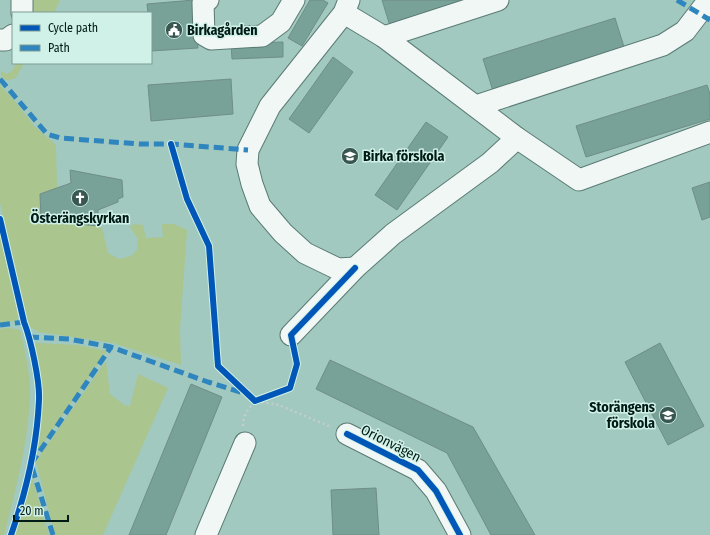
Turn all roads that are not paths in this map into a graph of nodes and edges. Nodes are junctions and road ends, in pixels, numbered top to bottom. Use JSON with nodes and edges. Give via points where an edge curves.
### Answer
{"nodes":[{"id":1,"x":22,"y":0,"type":"edge"},
{"id":2,"x":208,"y":0,"type":"edge"},
{"id":3,"x":294,"y":0,"type":"edge"},
{"id":4,"x":498,"y":0,"type":"edge"},
{"id":5,"x":708,"y":1,"type":"edge"},
{"id":6,"x":347,"y":7,"type":"edge"},
{"id":7,"x":22,"y":12,"type":"edge"},
{"id":8,"x":12,"y":36,"type":"edge"},
{"id":9,"x":384,"y":36,"type":"junction"},
{"id":10,"x":0,"y":40,"type":"edge"},
{"id":11,"x":476,"y":106,"type":"junction"},
{"id":12,"x":710,"y":132,"type":"edge"},
{"id":13,"x":517,"y":138,"type":"junction"},
{"id":14,"x":355,"y":268,"type":"junction"},
{"id":15,"x":291,"y":336,"type":"dead end"},
{"id":16,"x":347,"y":434,"type":"road end"},
{"id":17,"x":245,"y":443,"type":"road end"},
{"id":18,"x":206,"y":535,"type":"edge"},
{"id":19,"x":460,"y":535,"type":"edge"}],
"edges":[{"from":1,"to":7,"type":"street"},
{"from":2,"to":3,"type":"street","via":[[202,4],[204,36],[211,39],[262,36],[281,22]]},
{"from":4,"to":9,"type":"street"},
{"from":5,"to":11,"type":"street","via":[[685,30],[663,45]]},
{"from":6,"to":9,"type":"street"},
{"from":6,"to":14,"type":"street","via":[[270,106],[248,150],[247,164],[260,206],[283,233],[305,254],[338,269]]},
{"from":8,"to":10,"type":"street","via":[[6,40]]},
{"from":9,"to":11,"type":"street"},
{"from":11,"to":13,"type":"street"},
{"from":12,"to":13,"type":"street","via":[[579,180]]},
{"from":13,"to":14,"type":"street","via":[[490,163],[393,234]]},
{"from":14,"to":15,"type":"street"},
{"from":16,"to":19,"type":"street","name":"Orionvägen","via":[[418,470],[436,491]]},
{"from":17,"to":18,"type":"street"}]}
